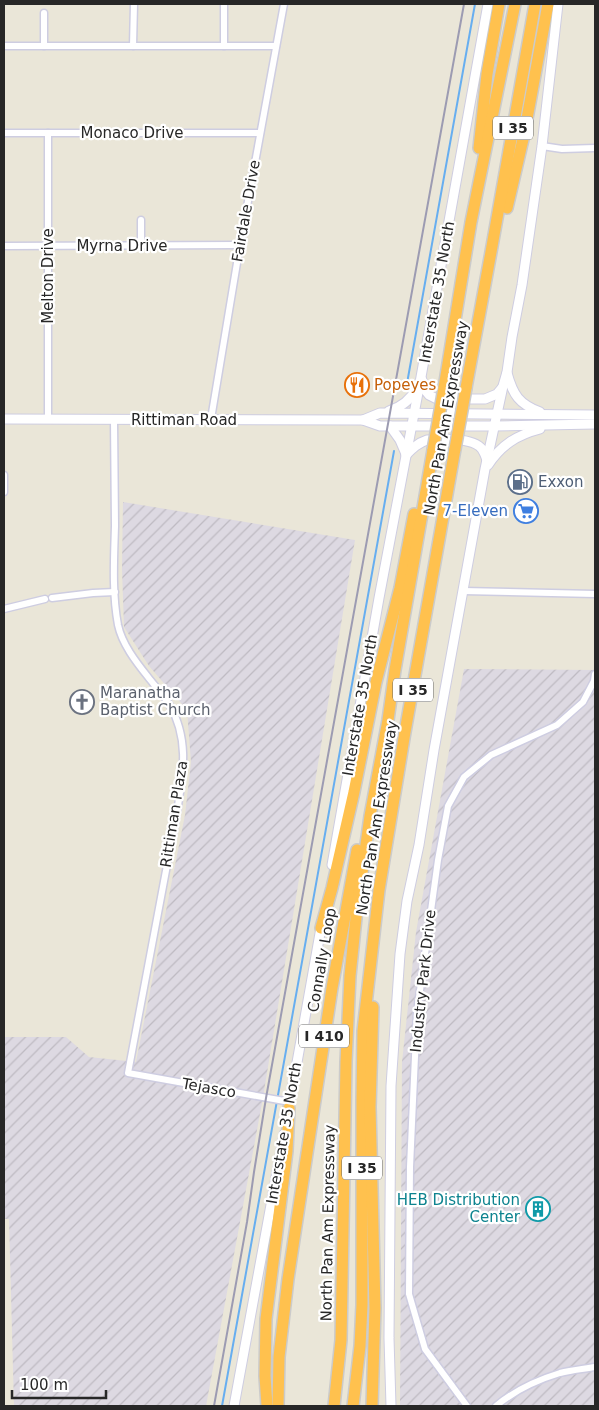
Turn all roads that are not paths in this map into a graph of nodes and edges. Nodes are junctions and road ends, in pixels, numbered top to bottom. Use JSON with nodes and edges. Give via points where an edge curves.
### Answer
{"nodes":[{"id":1,"x":134,"y":4,"type":"edge"},
{"id":2,"x":224,"y":4,"type":"edge"},
{"id":3,"x":284,"y":4,"type":"edge"},
{"id":4,"x":488,"y":4,"type":"edge"},
{"id":5,"x":499,"y":4,"type":"edge"},
{"id":6,"x":515,"y":4,"type":"edge"},
{"id":7,"x":535,"y":4,"type":"edge"},
{"id":8,"x":548,"y":4,"type":"edge"},
{"id":9,"x":558,"y":4,"type":"edge"},
{"id":10,"x":44,"y":13,"type":"dead end"},
{"id":11,"x":4,"y":46,"type":"edge"},
{"id":12,"x":44,"y":46,"type":"junction"},
{"id":13,"x":133,"y":46,"type":"junction"},
{"id":14,"x":224,"y":46,"type":"junction"},
{"id":15,"x":276,"y":46,"type":"junction"},
{"id":16,"x":4,"y":133,"type":"edge"},
{"id":17,"x":48,"y":133,"type":"junction"},
{"id":18,"x":260,"y":133,"type":"junction"},
{"id":19,"x":542,"y":146,"type":"junction"},
{"id":20,"x":595,"y":148,"type":"edge"},
{"id":21,"x":141,"y":220,"type":"dead end"},
{"id":22,"x":471,"y":222,"type":"junction"},
{"id":23,"x":4,"y":246,"type":"edge"},
{"id":24,"x":48,"y":246,"type":"junction"},
{"id":25,"x":141,"y":246,"type":"junction"},
{"id":26,"x":240,"y":246,"type":"junction"},
{"id":27,"x":492,"y":252,"type":"junction"},
{"id":28,"x":507,"y":372,"type":"junction"},
{"id":29,"x":421,"y":377,"type":"junction"},
{"id":30,"x":503,"y":386,"type":"junction"},
{"id":31,"x":380,"y":414,"type":"junction"},
{"id":32,"x":414,"y":414,"type":"junction"},
{"id":33,"x":497,"y":414,"type":"junction"},
{"id":34,"x":548,"y":415,"type":"junction"},
{"id":35,"x":595,"y":415,"type":"edge"},
{"id":36,"x":4,"y":419,"type":"edge"},
{"id":37,"x":48,"y":419,"type":"junction"},
{"id":38,"x":114,"y":420,"type":"junction"},
{"id":39,"x":211,"y":420,"type":"junction"},
{"id":40,"x":364,"y":420,"type":"junction"},
{"id":41,"x":595,"y":424,"type":"edge"},
{"id":42,"x":554,"y":425,"type":"junction"},
{"id":43,"x":390,"y":426,"type":"junction"},
{"id":44,"x":412,"y":426,"type":"junction"},
{"id":45,"x":495,"y":426,"type":"junction"},
{"id":46,"x":433,"y":450,"type":"junction"},
{"id":47,"x":406,"y":455,"type":"junction"},
{"id":48,"x":486,"y":465,"type":"junction"},
{"id":49,"x":4,"y":475,"type":"edge"},
{"id":50,"x":4,"y":492,"type":"edge"},
{"id":51,"x":463,"y":591,"type":"junction"},
{"id":52,"x":115,"y":592,"type":"junction"},
{"id":53,"x":595,"y":594,"type":"edge"},
{"id":54,"x":4,"y":609,"type":"edge"},
{"id":55,"x":395,"y":670,"type":"junction"},
{"id":56,"x":595,"y":674,"type":"edge"},
{"id":57,"x":320,"y":928,"type":"junction"},
{"id":58,"x":374,"y":930,"type":"junction"},
{"id":59,"x":128,"y":1073,"type":"joint"},
{"id":60,"x":283,"y":1103,"type":"junction"},
{"id":61,"x":595,"y":1368,"type":"edge"},
{"id":62,"x":234,"y":1406,"type":"edge"},
{"id":63,"x":267,"y":1406,"type":"edge"},
{"id":64,"x":278,"y":1406,"type":"edge"},
{"id":65,"x":334,"y":1406,"type":"edge"},
{"id":66,"x":353,"y":1406,"type":"edge"},
{"id":67,"x":372,"y":1406,"type":"edge"},
{"id":68,"x":390,"y":1406,"type":"edge"},
{"id":69,"x":467,"y":1406,"type":"edge"},
{"id":70,"x":496,"y":1406,"type":"edge"}],
"edges":[{"from":1,"to":13,"type":"street"},
{"from":2,"to":14,"type":"street"},
{"from":3,"to":15,"type":"street","name":"Fairdale Drive"},
{"from":4,"to":29,"type":"main road","name":"Interstate 35 North"},
{"from":5,"to":22,"type":"highway","via":[[487,74]]},
{"from":6,"to":22,"type":"highway","name":"North Pan Am Expressway","number":"I 35"},
{"from":7,"to":27,"type":"highway","name":"North Pan Am Expressway","number":"I 35"},
{"from":8,"to":27,"type":"highway","via":[[524,135],[505,216]]},
{"from":9,"to":19,"type":"main road"},
{"from":10,"to":12,"type":"street"},
{"from":11,"to":12,"type":"street"},
{"from":12,"to":13,"type":"street"},
{"from":13,"to":14,"type":"street"},
{"from":14,"to":15,"type":"street"},
{"from":15,"to":18,"type":"street","name":"Fairdale Drive"},
{"from":16,"to":17,"type":"street","name":"Monaco Drive"},
{"from":17,"to":18,"type":"street","name":"Monaco Drive"},
{"from":17,"to":24,"type":"street","name":"Melton Drive"},
{"from":18,"to":26,"type":"street","name":"Fairdale Drive"},
{"from":19,"to":20,"type":"street"},
{"from":19,"to":28,"type":"main road"},
{"from":21,"to":25,"type":"street"},
{"from":22,"to":46,"type":"highway","name":"North Pan Am Expressway","number":"I 35","bridge":true},
{"from":23,"to":24,"type":"street","name":"Myrna Drive"},
{"from":24,"to":25,"type":"street","name":"Myrna Drive"},
{"from":24,"to":37,"type":"street","name":"Melton Drive"},
{"from":25,"to":26,"type":"street","name":"Myrna Drive"},
{"from":26,"to":39,"type":"street","name":"Fairdale Drive"},
{"from":27,"to":58,"type":"highway","name":"North Pan Am Expressway","number":"I 35","bridge":true,"via":[[405,732]]},
{"from":28,"to":30,"type":"main road"},
{"from":28,"to":34,"type":"main road","via":[[516,396],[531,409]]},
{"from":29,"to":30,"type":"main road","via":[[425,390],[437,399],[485,400],[497,394]]},
{"from":29,"to":31,"type":"main road","via":[[411,399]]},
{"from":29,"to":32,"type":"main road","name":"Interstate 35 North"},
{"from":30,"to":33,"type":"main road"},
{"from":31,"to":32,"type":"main road","name":"Rittiman Road"},
{"from":31,"to":40,"type":"main road","name":"Rittiman Road"},
{"from":32,"to":33,"type":"main road","name":"Rittiman Road"},
{"from":32,"to":44,"type":"main road","name":"Interstate 35 North"},
{"from":33,"to":34,"type":"main road","name":"Rittiman Road"},
{"from":33,"to":45,"type":"main road"},
{"from":34,"to":35,"type":"main road","name":"Rittiman Road"},
{"from":36,"to":37,"type":"main road","name":"Rittiman Road"},
{"from":37,"to":38,"type":"main road","name":"Rittiman Road"},
{"from":38,"to":39,"type":"main road","name":"Rittiman Road"},
{"from":38,"to":52,"type":"street","name":"Rittiman Plaza"},
{"from":39,"to":40,"type":"main road","name":"Rittiman Road"},
{"from":40,"to":43,"type":"main road","name":"Rittiman Road"},
{"from":41,"to":42,"type":"main road","name":"Rittiman Road"},
{"from":42,"to":45,"type":"main road","name":"Rittiman Road"},
{"from":42,"to":48,"type":"main road","via":[[518,436]]},
{"from":43,"to":44,"type":"main road","name":"Rittiman Road"},
{"from":43,"to":47,"type":"main road"},
{"from":44,"to":45,"type":"main road","name":"Rittiman Road"},
{"from":44,"to":47,"type":"main road","name":"Interstate 35 North"},
{"from":45,"to":48,"type":"main road"},
{"from":46,"to":55,"type":"highway","name":"North Pan Am Expressway","number":"I 35"},
{"from":46,"to":57,"type":"highway","via":[[418,493],[354,792]]},
{"from":47,"to":48,"type":"main road","via":[[421,442],[467,440],[482,449]]},
{"from":47,"to":57,"type":"main road","name":"Interstate 35 North"},
{"from":48,"to":51,"type":"main road"},
{"from":49,"to":50,"type":"street"},
{"from":51,"to":53,"type":"street"},
{"from":51,"to":68,"type":"main road","via":[[400,954],[391,1086]]},
{"from":52,"to":54,"type":"street","via":[[49,599]]},
{"from":52,"to":59,"type":"street","name":"Rittiman Plaza","via":[[121,635],[176,719],[184,758]]},
{"from":55,"to":64,"type":"highway","name":"Connally Loop","number":"I 410","via":[[369,780],[332,988],[284,1309]]},
{"from":55,"to":65,"type":"highway","name":"North Pan Am Expressway","number":"I 35","via":[[361,872],[350,976],[341,1340]]},
{"from":56,"to":69,"type":"street","name":"Industry Park Drive","via":[[583,702],[557,725],[491,755],[464,776],[448,806],[438,860],[417,1012],[410,1167],[409,1294],[425,1349]]},
{"from":57,"to":60,"type":"main road","name":"Interstate 35 North"},
{"from":58,"to":66,"type":"highway","name":"North Pan Am Expressway","number":"I 35","via":[[363,1031],[362,1305]]},
{"from":58,"to":67,"type":"highway","via":[[370,1116],[375,1308]]},
{"from":59,"to":60,"type":"street","name":"Tejasco"},
{"from":60,"to":62,"type":"main road","name":"Interstate 35 North"},
{"from":60,"to":63,"type":"highway","via":[[286,1160],[266,1319]]},
{"from":61,"to":70,"type":"street","via":[[551,1376],[525,1387]]}]}
